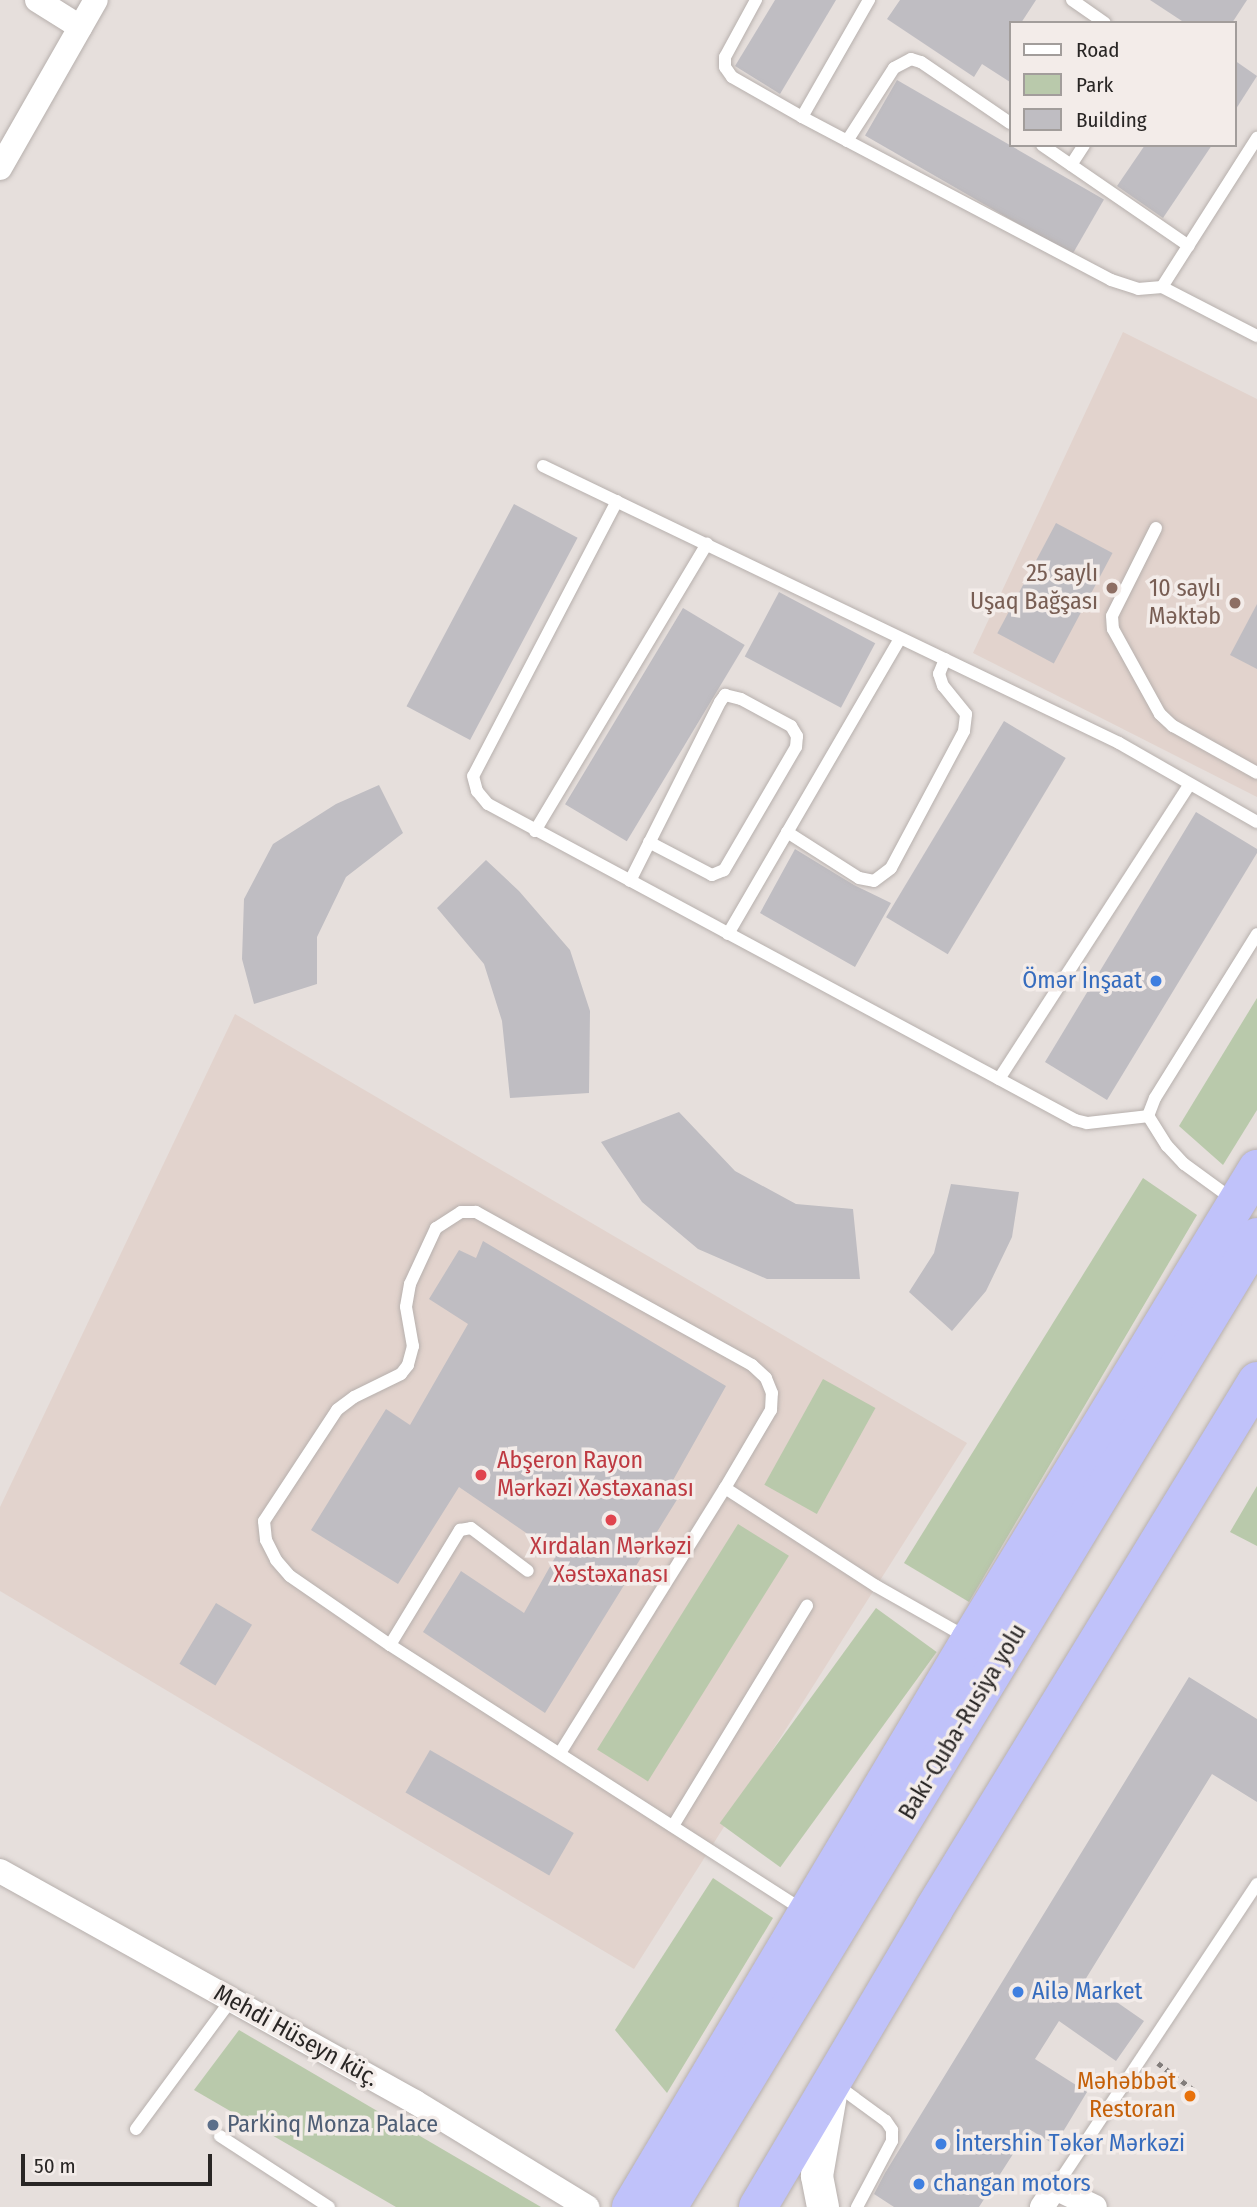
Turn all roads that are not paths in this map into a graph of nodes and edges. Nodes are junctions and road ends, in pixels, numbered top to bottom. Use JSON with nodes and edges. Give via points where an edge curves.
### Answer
{"nodes":[{"id":1,"x":37,"y":0,"type":"edge"},
{"id":2,"x":96,"y":0,"type":"edge"},
{"id":3,"x":756,"y":0,"type":"edge"},
{"id":4,"x":869,"y":0,"type":"edge"},
{"id":5,"x":1072,"y":0,"type":"edge"},
{"id":6,"x":1102,"y":21,"type":"edge"},
{"id":7,"x":80,"y":27,"type":"junction"},
{"id":8,"x":802,"y":117,"type":"junction"},
{"id":9,"x":1009,"y":122,"type":"edge"},
{"id":10,"x":1257,"y":138,"type":"edge"},
{"id":11,"x":847,"y":141,"type":"junction"},
{"id":12,"x":1045,"y":147,"type":"edge"},
{"id":13,"x":1083,"y":147,"type":"edge"},
{"id":14,"x":1071,"y":165,"type":"junction"},
{"id":15,"x":0,"y":168,"type":"edge"},
{"id":16,"x":1188,"y":246,"type":"junction"},
{"id":17,"x":1162,"y":287,"type":"junction"},
{"id":18,"x":1257,"y":336,"type":"edge"},
{"id":19,"x":542,"y":466,"type":"dead end"},
{"id":20,"x":617,"y":501,"type":"junction"},
{"id":21,"x":1156,"y":528,"type":"dead end"},
{"id":22,"x":707,"y":544,"type":"junction"},
{"id":23,"x":900,"y":638,"type":"junction"},
{"id":24,"x":945,"y":659,"type":"junction"},
{"id":25,"x":1257,"y":774,"type":"edge"},
{"id":26,"x":1190,"y":784,"type":"junction"},
{"id":27,"x":1257,"y":822,"type":"edge"},
{"id":28,"x":535,"y":831,"type":"junction"},
{"id":29,"x":787,"y":832,"type":"junction"},
{"id":30,"x":649,"y":842,"type":"junction"},
{"id":31,"x":629,"y":881,"type":"junction"},
{"id":32,"x":728,"y":934,"type":"junction"},
{"id":33,"x":1257,"y":934,"type":"edge"},
{"id":34,"x":999,"y":1079,"type":"junction"},
{"id":35,"x":1148,"y":1116,"type":"junction"},
{"id":36,"x":1257,"y":1169,"type":"edge"},
{"id":37,"x":1237,"y":1202,"type":"junction"},
{"id":38,"x":1257,"y":1237,"type":"edge"},
{"id":39,"x":1257,"y":1381,"type":"edge"},
{"id":40,"x":725,"y":1488,"type":"junction"},
{"id":41,"x":528,"y":1571,"type":"dead end"},
{"id":42,"x":807,"y":1606,"type":"dead end"},
{"id":43,"x":970,"y":1640,"type":"junction"},
{"id":44,"x":390,"y":1645,"type":"junction"},
{"id":45,"x":560,"y":1753,"type":"junction"},
{"id":46,"x":673,"y":1826,"type":"junction"},
{"id":47,"x":0,"y":1871,"type":"edge"},
{"id":48,"x":1257,"y":1884,"type":"edge"},
{"id":49,"x":807,"y":1913,"type":"junction"},
{"id":50,"x":232,"y":1999,"type":"junction"},
{"id":51,"x":834,"y":2082,"type":"junction"},
{"id":52,"x":136,"y":2129,"type":"dead end"},
{"id":53,"x":220,"y":2136,"type":"dead end"},
{"id":54,"x":1049,"y":2197,"type":"edge"},
{"id":55,"x":583,"y":2206,"type":"edge"},
{"id":56,"x":329,"y":2207,"type":"edge"},
{"id":57,"x":631,"y":2207,"type":"edge"},
{"id":58,"x":668,"y":2207,"type":"edge"},
{"id":59,"x":758,"y":2207,"type":"edge"},
{"id":60,"x":823,"y":2207,"type":"edge"},
{"id":61,"x":857,"y":2207,"type":"edge"},
{"id":62,"x":1095,"y":2207,"type":"edge"}],
"edges":[{"from":1,"to":7,"type":"street"},
{"from":2,"to":7,"type":"street"},
{"from":3,"to":8,"type":"lane","via":[[725,57],[725,67],[732,77]]},
{"from":4,"to":8,"type":"lane"},
{"from":5,"to":6,"type":"lane"},
{"from":7,"to":15,"type":"street"},
{"from":8,"to":11,"type":"lane"},
{"from":9,"to":11,"type":"lane","via":[[911,59],[894,68]]},
{"from":10,"to":16,"type":"lane"},
{"from":11,"to":17,"type":"lane","via":[[1111,279],[1138,289]]},
{"from":12,"to":14,"type":"lane"},
{"from":13,"to":14,"type":"lane"},
{"from":14,"to":16,"type":"lane"},
{"from":16,"to":17,"type":"lane"},
{"from":17,"to":18,"type":"lane"},
{"from":19,"to":20,"type":"lane"},
{"from":20,"to":22,"type":"lane"},
{"from":20,"to":28,"type":"lane","via":[[473,776],[477,791],[488,804]]},
{"from":21,"to":25,"type":"lane","via":[[1112,616],[1113,629],[1160,714]]},
{"from":22,"to":23,"type":"lane"},
{"from":22,"to":28,"type":"lane"},
{"from":23,"to":24,"type":"lane"},
{"from":23,"to":29,"type":"lane"},
{"from":24,"to":26,"type":"lane","via":[[1119,743]]},
{"from":24,"to":29,"type":"lane","via":[[939,674],[966,714],[964,731],[891,868],[874,881],[859,878]]},
{"from":26,"to":27,"type":"lane"},
{"from":26,"to":34,"type":"lane"},
{"from":28,"to":31,"type":"lane"},
{"from":29,"to":32,"type":"lane"},
{"from":30,"to":30,"type":"lane","via":[[725,695],[791,726],[797,736],[796,747],[724,870],[712,875],[700,871]]},
{"from":30,"to":31,"type":"lane"},
{"from":31,"to":32,"type":"lane"},
{"from":32,"to":34,"type":"lane"},
{"from":33,"to":35,"type":"lane"},
{"from":34,"to":35,"type":"lane","via":[[1087,1123]]},
{"from":35,"to":37,"type":"lane","via":[[1184,1164]]},
{"from":36,"to":37,"type":"highway"},
{"from":37,"to":43,"type":"highway"},
{"from":38,"to":58,"type":"highway","name":"Bakı-Quba-Rusiya yolu"},
{"from":39,"to":51,"type":"highway","via":[[934,1909]]},
{"from":40,"to":43,"type":"lane","via":[[876,1586]]},
{"from":40,"to":44,"type":"lane","via":[[771,1410],[772,1393],[766,1378],[752,1365],[476,1212],[461,1212],[436,1228],[410,1284],[406,1307],[414,1346],[408,1365],[401,1374],[337,1410],[264,1521],[275,1560],[290,1576]]},
{"from":40,"to":45,"type":"lane"},
{"from":41,"to":44,"type":"lane","via":[[471,1528],[460,1530]]},
{"from":42,"to":46,"type":"lane"},
{"from":43,"to":49,"type":"highway"},
{"from":44,"to":45,"type":"lane"},
{"from":45,"to":46,"type":"lane"},
{"from":46,"to":49,"type":"lane"},
{"from":47,"to":50,"type":"street","name":"Mehdi Hüseyn küç."},
{"from":48,"to":54,"type":"lane"},
{"from":49,"to":57,"type":"highway"},
{"from":50,"to":52,"type":"lane"},
{"from":50,"to":55,"type":"street","name":"Mehdi Hüseyn küç.","via":[[415,2102]]},
{"from":51,"to":59,"type":"highway"},
{"from":51,"to":60,"type":"street","via":[[817,2176]]},
{"from":51,"to":61,"type":"lane","via":[[886,2120],[892,2130],[892,2141]]},
{"from":53,"to":56,"type":"lane"},
{"from":54,"to":62,"type":"street"}]}
